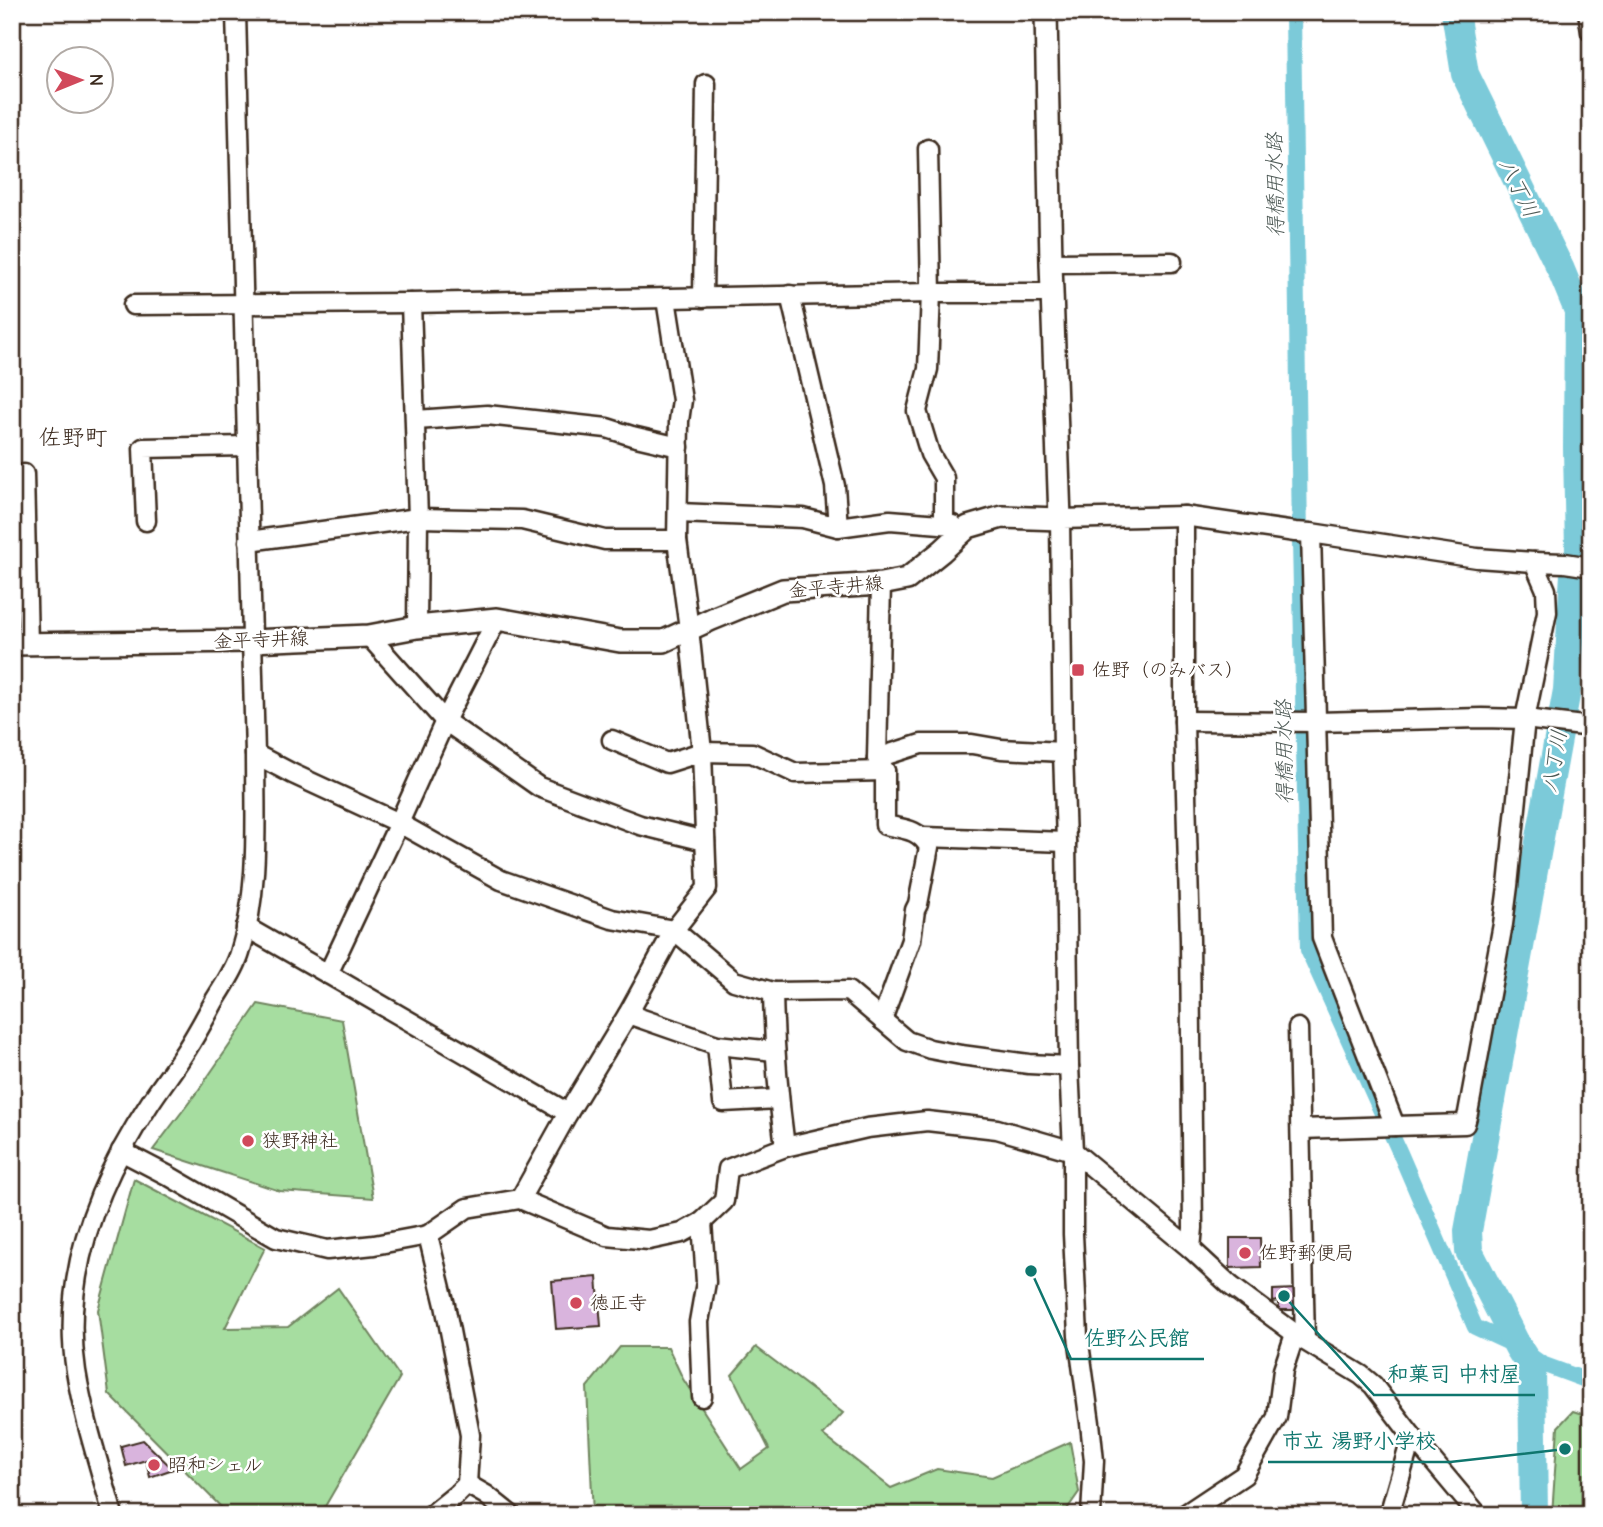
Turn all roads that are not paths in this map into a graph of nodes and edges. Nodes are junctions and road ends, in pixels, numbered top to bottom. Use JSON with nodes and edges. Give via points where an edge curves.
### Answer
{"nodes":[{"id":1,"x":236,"y":12,"type":"edge"},
{"id":2,"x":1046,"y":12,"type":"edge"},
{"id":3,"x":1588,"y":12,"type":"edge"},
{"id":4,"x":1591,"y":32,"type":"edge"},
{"id":5,"x":706,"y":84,"type":"dead end"},
{"id":6,"x":928,"y":149,"type":"dead end"},
{"id":7,"x":1172,"y":262,"type":"dead end"},
{"id":8,"x":1051,"y":263,"type":"junction"},
{"id":9,"x":931,"y":293,"type":"junction"},
{"id":10,"x":1053,"y":293,"type":"junction"},
{"id":11,"x":790,"y":295,"type":"junction"},
{"id":12,"x":703,"y":298,"type":"junction"},
{"id":13,"x":666,"y":299,"type":"junction"},
{"id":14,"x":411,"y":303,"type":"junction"},
{"id":15,"x":133,"y":305,"type":"dead end"},
{"id":16,"x":243,"y":305,"type":"junction"},
{"id":17,"x":416,"y":421,"type":"junction"},
{"id":18,"x":247,"y":446,"type":"junction"},
{"id":19,"x":679,"y":447,"type":"junction"},
{"id":20,"x":24,"y":474,"type":"dead end"},
{"id":21,"x":678,"y":513,"type":"junction"},
{"id":22,"x":1184,"y":516,"type":"junction"},
{"id":23,"x":418,"y":518,"type":"junction"},
{"id":24,"x":1060,"y":519,"type":"junction"},
{"id":25,"x":146,"y":521,"type":"dead end"},
{"id":26,"x":944,"y":524,"type":"junction"},
{"id":27,"x":838,"y":527,"type":"junction"},
{"id":28,"x":968,"y":527,"type":"junction"},
{"id":29,"x":1304,"y":533,"type":"junction"},
{"id":30,"x":677,"y":540,"type":"junction"},
{"id":31,"x":250,"y":541,"type":"junction"},
{"id":32,"x":1534,"y":562,"type":"junction"},
{"id":33,"x":1591,"y":567,"type":"edge"},
{"id":34,"x":881,"y":584,"type":"junction"},
{"id":35,"x":497,"y":619,"type":"junction"},
{"id":36,"x":417,"y":627,"type":"junction"},
{"id":37,"x":689,"y":629,"type":"junction"},
{"id":38,"x":369,"y":636,"type":"junction"},
{"id":39,"x":251,"y":641,"type":"junction"},
{"id":40,"x":20,"y":644,"type":"edge"},
{"id":41,"x":1525,"y":719,"type":"junction"},
{"id":42,"x":444,"y":721,"type":"junction"},
{"id":43,"x":1184,"y":721,"type":"junction"},
{"id":44,"x":1308,"y":721,"type":"junction"},
{"id":45,"x":1584,"y":726,"type":"edge"},
{"id":46,"x":612,"y":740,"type":"dead end"},
{"id":47,"x":702,"y":752,"type":"junction"},
{"id":48,"x":1063,"y":752,"type":"junction"},
{"id":49,"x":255,"y":754,"type":"junction"},
{"id":50,"x":881,"y":764,"type":"junction"},
{"id":51,"x":399,"y":823,"type":"junction"},
{"id":52,"x":924,"y":837,"type":"junction"},
{"id":53,"x":705,"y":841,"type":"junction"},
{"id":54,"x":1066,"y":842,"type":"junction"},
{"id":55,"x":246,"y":927,"type":"junction"},
{"id":56,"x":674,"y":930,"type":"junction"},
{"id":57,"x":328,"y":974,"type":"junction"},
{"id":58,"x":773,"y":992,"type":"junction"},
{"id":59,"x":628,"y":1014,"type":"junction"},
{"id":60,"x":882,"y":1020,"type":"junction"},
{"id":61,"x":1298,"y":1028,"type":"dead end"},
{"id":62,"x":717,"y":1045,"type":"junction"},
{"id":63,"x":775,"y":1051,"type":"junction"},
{"id":64,"x":1069,"y":1066,"type":"junction"},
{"id":65,"x":779,"y":1099,"type":"junction"},
{"id":66,"x":568,"y":1113,"type":"junction"},
{"id":67,"x":1395,"y":1126,"type":"junction"},
{"id":68,"x":1301,"y":1129,"type":"junction"},
{"id":69,"x":785,"y":1147,"type":"junction"},
{"id":70,"x":121,"y":1151,"type":"junction"},
{"id":71,"x":1073,"y":1151,"type":"junction"},
{"id":72,"x":520,"y":1199,"type":"junction"},
{"id":73,"x":702,"y":1222,"type":"junction"},
{"id":74,"x":428,"y":1235,"type":"junction"},
{"id":75,"x":1191,"y":1249,"type":"junction"},
{"id":76,"x":1300,"y":1338,"type":"junction"},
{"id":77,"x":702,"y":1397,"type":"dead end"},
{"id":78,"x":1412,"y":1436,"type":"junction"},
{"id":79,"x":467,"y":1484,"type":"junction"},
{"id":80,"x":113,"y":1515,"type":"edge"},
{"id":81,"x":431,"y":1515,"type":"edge"},
{"id":82,"x":510,"y":1515,"type":"edge"},
{"id":83,"x":1091,"y":1515,"type":"edge"},
{"id":84,"x":1184,"y":1515,"type":"edge"},
{"id":85,"x":1389,"y":1515,"type":"edge"},
{"id":86,"x":1478,"y":1515,"type":"edge"}],
"edges":[{"from":1,"to":16,"type":"street"},
{"from":2,"to":8,"type":"main road"},
{"from":3,"to":4,"type":"street"},
{"from":5,"to":12,"type":"street"},
{"from":6,"to":9,"type":"street"},
{"from":7,"to":8,"type":"street"},
{"from":8,"to":10,"type":"main road"},
{"from":9,"to":10,"type":"street"},
{"from":9,"to":11,"type":"street"},
{"from":9,"to":26,"type":"street","via":[[928,369],[917,411],[930,454],[944,478]]},
{"from":10,"to":24,"type":"main road"},
{"from":11,"to":12,"type":"street"},
{"from":11,"to":27,"type":"street","via":[[835,486]]},
{"from":12,"to":13,"type":"street"},
{"from":13,"to":14,"type":"street"},
{"from":13,"to":19,"type":"street","via":[[681,400]]},
{"from":14,"to":16,"type":"street"},
{"from":14,"to":17,"type":"street"},
{"from":15,"to":16,"type":"street"},
{"from":16,"to":18,"type":"street"},
{"from":17,"to":19,"type":"street","via":[[488,415],[607,428]]},
{"from":17,"to":23,"type":"street"},
{"from":18,"to":25,"type":"street","via":[[143,448]]},
{"from":18,"to":31,"type":"street"},
{"from":19,"to":21,"type":"street"},
{"from":20,"to":40,"type":"street"},
{"from":21,"to":27,"type":"street","via":[[803,517]]},
{"from":21,"to":30,"type":"street"},
{"from":22,"to":24,"type":"street"},
{"from":22,"to":29,"type":"street"},
{"from":22,"to":43,"type":"street"},
{"from":23,"to":30,"type":"street","via":[[522,520],[605,540]]},
{"from":23,"to":31,"type":"street"},
{"from":23,"to":36,"type":"street"},
{"from":24,"to":28,"type":"main road","name":"金平寺井線","via":[[1002,517]]},
{"from":24,"to":48,"type":"street"},
{"from":26,"to":27,"type":"street","via":[[890,520]]},
{"from":26,"to":28,"type":"street"},
{"from":28,"to":34,"type":"main road","name":"金平寺井線","via":[[907,579]]},
{"from":29,"to":32,"type":"street"},
{"from":29,"to":44,"type":"street"},
{"from":30,"to":37,"type":"street"},
{"from":31,"to":39,"type":"street"},
{"from":32,"to":33,"type":"street"},
{"from":32,"to":41,"type":"street","via":[[1546,590],[1547,612]]},
{"from":34,"to":37,"type":"main road","name":"金平寺井線","via":[[783,590]]},
{"from":34,"to":50,"type":"street"},
{"from":35,"to":36,"type":"main road","name":"金平寺井線"},
{"from":35,"to":37,"type":"main road","name":"金平寺井線","via":[[620,641],[664,640]]},
{"from":35,"to":42,"type":"street"},
{"from":36,"to":38,"type":"main road","name":"金平寺井線"},
{"from":37,"to":47,"type":"street"},
{"from":38,"to":39,"type":"main road","name":"金平寺井線"},
{"from":38,"to":42,"type":"street"},
{"from":39,"to":40,"type":"main road","name":"金平寺井線"},
{"from":39,"to":49,"type":"street"},
{"from":41,"to":44,"type":"street"},
{"from":41,"to":45,"type":"street"},
{"from":41,"to":67,"type":"street","via":[[1505,911],[1465,1124]]},
{"from":42,"to":51,"type":"street"},
{"from":42,"to":53,"type":"street","via":[[538,787],[640,825]]},
{"from":43,"to":44,"type":"street"},
{"from":43,"to":75,"type":"street"},
{"from":44,"to":67,"type":"street","via":[[1322,938]]},
{"from":46,"to":47,"type":"street","via":[[667,763]]},
{"from":47,"to":50,"type":"street","via":[[752,753],[795,773]]},
{"from":47,"to":53,"type":"street"},
{"from":48,"to":50,"type":"street","via":[[921,744]]},
{"from":48,"to":54,"type":"street"},
{"from":49,"to":51,"type":"street"},
{"from":49,"to":55,"type":"street","via":[[256,867]]},
{"from":50,"to":52,"type":"street","via":[[885,825]]},
{"from":51,"to":56,"type":"street","via":[[501,880],[612,919]]},
{"from":51,"to":57,"type":"street"},
{"from":52,"to":54,"type":"street"},
{"from":52,"to":60,"type":"street","via":[[929,846],[911,940]]},
{"from":53,"to":56,"type":"street","via":[[707,888]]},
{"from":54,"to":64,"type":"street"},
{"from":55,"to":57,"type":"street"},
{"from":55,"to":70,"type":"street","via":[[227,980]]},
{"from":56,"to":58,"type":"street","via":[[734,981]]},
{"from":56,"to":59,"type":"street"},
{"from":57,"to":66,"type":"street"},
{"from":58,"to":60,"type":"street","via":[[848,991]]},
{"from":58,"to":63,"type":"street"},
{"from":59,"to":62,"type":"street"},
{"from":59,"to":66,"type":"street"},
{"from":60,"to":64,"type":"street","via":[[907,1041],[930,1049]]},
{"from":61,"to":68,"type":"street"},
{"from":62,"to":63,"type":"street"},
{"from":62,"to":65,"type":"street","via":[[723,1102]]},
{"from":63,"to":65,"type":"street"},
{"from":64,"to":71,"type":"street"},
{"from":65,"to":69,"type":"street"},
{"from":66,"to":72,"type":"street"},
{"from":67,"to":68,"type":"street"},
{"from":68,"to":76,"type":"street"},
{"from":69,"to":71,"type":"street","via":[[867,1128],[927,1121],[997,1129]]},
{"from":69,"to":73,"type":"street","via":[[728,1169],[723,1201]]},
{"from":70,"to":74,"type":"street","via":[[276,1238],[327,1251]]},
{"from":70,"to":80,"type":"street","via":[[93,1213],[81,1255],[72,1332],[82,1402]]},
{"from":71,"to":75,"type":"street"},
{"from":71,"to":83,"type":"street","via":[[1078,1336],[1094,1461]]},
{"from":72,"to":73,"type":"street","via":[[607,1236],[649,1240],[682,1233]]},
{"from":72,"to":74,"type":"street","via":[[467,1208]]},
{"from":73,"to":77,"type":"street","via":[[706,1282],[699,1322]]},
{"from":74,"to":79,"type":"street","via":[[470,1435]]},
{"from":75,"to":76,"type":"street"},
{"from":76,"to":78,"type":"street","via":[[1373,1385]]},
{"from":76,"to":84,"type":"street","via":[[1283,1370],[1277,1417],[1244,1475]]},
{"from":78,"to":85,"type":"street"},
{"from":78,"to":86,"type":"street"},
{"from":79,"to":81,"type":"street"},
{"from":79,"to":82,"type":"street"}]}
